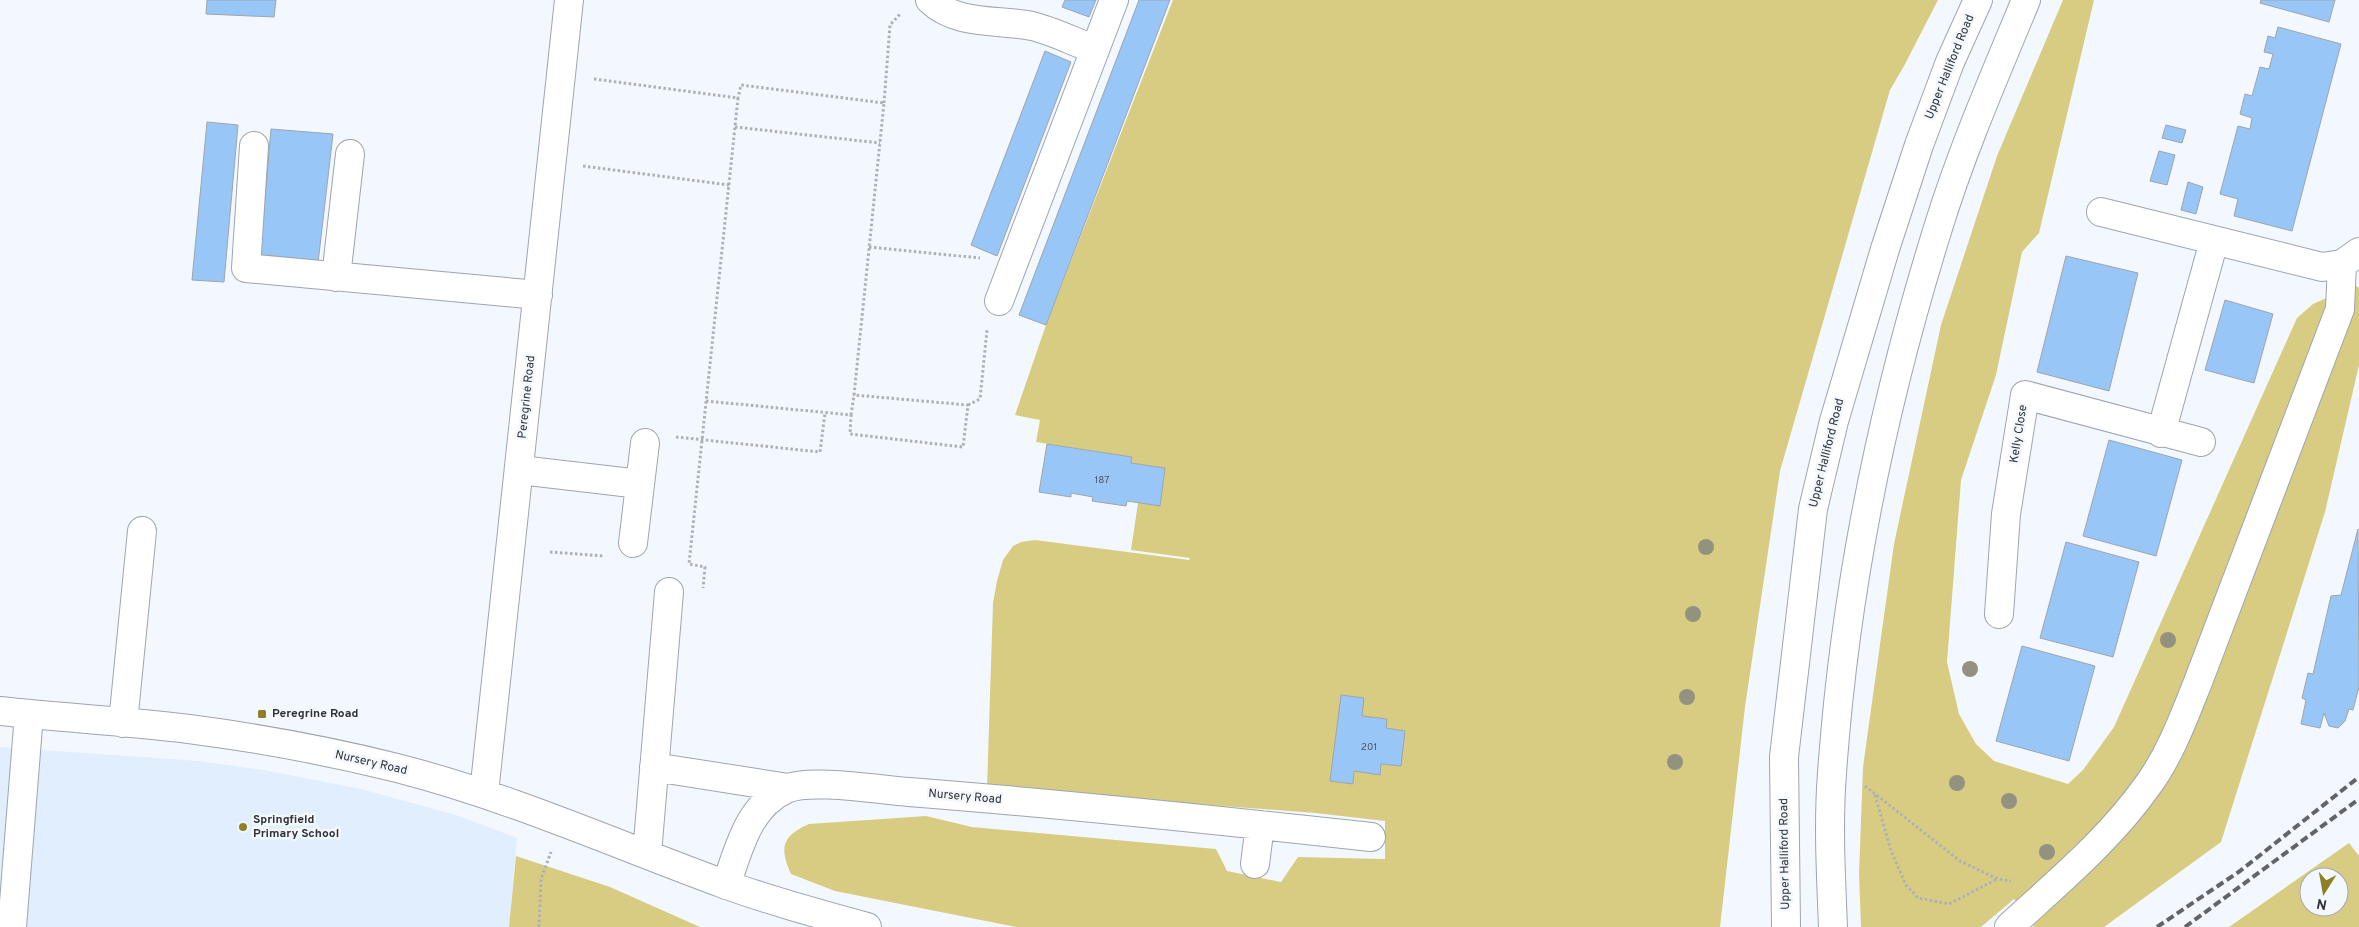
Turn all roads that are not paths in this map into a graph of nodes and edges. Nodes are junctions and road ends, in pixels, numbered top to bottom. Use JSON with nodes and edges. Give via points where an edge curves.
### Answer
{"nodes":[{"id":1,"x":570,"y":0,"type":"edge"},
{"id":2,"x":1114,"y":0,"type":"edge"},
{"id":3,"x":1978,"y":0,"type":"edge"},
{"id":4,"x":2026,"y":0,"type":"edge"},
{"id":5,"x":918,"y":3,"type":"edge"},
{"id":6,"x":1094,"y":49,"type":"junction"},
{"id":7,"x":254,"y":146,"type":"dead end"},
{"id":8,"x":350,"y":154,"type":"dead end"},
{"id":9,"x":2101,"y":212,"type":"dead end"},
{"id":10,"x":2214,"y":241,"type":"junction"},
{"id":11,"x":2350,"y":258,"type":"edge"},
{"id":12,"x":336,"y":277,"type":"junction"},
{"id":13,"x":538,"y":295,"type":"junction"},
{"id":14,"x":999,"y":301,"type":"road end"},
{"id":15,"x":2161,"y":432,"type":"junction"},
{"id":16,"x":2201,"y":442,"type":"dead end"},
{"id":17,"x":645,"y":443,"type":"road end"},
{"id":18,"x":520,"y":470,"type":"junction"},
{"id":19,"x":640,"y":484,"type":"junction"},
{"id":20,"x":142,"y":532,"type":"dead end"},
{"id":21,"x":633,"y":543,"type":"dead end"},
{"id":22,"x":669,"y":592,"type":"dead end"},
{"id":23,"x":1999,"y":614,"type":"dead end"},
{"id":24,"x":0,"y":711,"type":"edge"},
{"id":25,"x":29,"y":714,"type":"junction"},
{"id":26,"x":123,"y":723,"type":"junction"},
{"id":27,"x":654,"y":767,"type":"junction"},
{"id":28,"x":788,"y":788,"type":"junction"},
{"id":29,"x":484,"y":794,"type":"junction"},
{"id":30,"x":1260,"y":825,"type":"junction"},
{"id":31,"x":1371,"y":837,"type":"dead end"},
{"id":32,"x":647,"y":854,"type":"junction"},
{"id":33,"x":1255,"y":864,"type":"dead end"},
{"id":34,"x":726,"y":885,"type":"junction"},
{"id":35,"x":12,"y":927,"type":"edge"},
{"id":36,"x":867,"y":927,"type":"edge"},
{"id":37,"x":1786,"y":927,"type":"edge"},
{"id":38,"x":1833,"y":927,"type":"edge"},
{"id":39,"x":2009,"y":927,"type":"edge"}],
"edges":[{"from":1,"to":13,"type":"street","name":"Peregrine Road"},
{"from":2,"to":6,"type":"street"},
{"from":3,"to":37,"type":"street","name":"Upper Halliford Road","via":[[1947,71],[1900,202],[1834,421],[1813,509],[1784,757]]},
{"from":4,"to":38,"type":"street","via":[[1965,150],[1938,227],[1894,386],[1876,468],[1850,616],[1832,774]]},
{"from":5,"to":6,"type":"street","via":[[968,19],[1033,26]]},
{"from":6,"to":14,"type":"street"},
{"from":7,"to":12,"type":"street","via":[[246,268]]},
{"from":8,"to":12,"type":"street"},
{"from":9,"to":10,"type":"street"},
{"from":10,"to":11,"type":"street","via":[[2322,267]]},
{"from":10,"to":15,"type":"street"},
{"from":11,"to":39,"type":"street","via":[[2340,309],[2177,733],[2149,784],[2113,828]]},
{"from":12,"to":13,"type":"street"},
{"from":13,"to":18,"type":"street","name":"Peregrine Road"},
{"from":15,"to":16,"type":"street","name":"Kelly Close"},
{"from":15,"to":23,"type":"street","name":"Kelly Close","via":[[2025,395],[2006,514]]},
{"from":17,"to":19,"type":"street"},
{"from":18,"to":19,"type":"street"},
{"from":18,"to":29,"type":"street","name":"Peregrine Road"},
{"from":19,"to":21,"type":"street"},
{"from":20,"to":26,"type":"street"},
{"from":22,"to":27,"type":"street"},
{"from":24,"to":25,"type":"street","name":"Nursery Road"},
{"from":25,"to":26,"type":"street","name":"Nursery Road"},
{"from":25,"to":35,"type":"street"},
{"from":26,"to":29,"type":"street","name":"Nursery Road","via":[[188,729],[315,750],[397,768]]},
{"from":27,"to":28,"type":"street"},
{"from":27,"to":32,"type":"street"},
{"from":28,"to":30,"type":"street","name":"Nursery Road","via":[[816,784]]},
{"from":28,"to":34,"type":"street","name":"Nursery Road","via":[[770,797],[748,824]]},
{"from":29,"to":32,"type":"street","name":"Nursery Road","via":[[562,820]]},
{"from":30,"to":31,"type":"street","name":"Nursery Road"},
{"from":30,"to":33,"type":"street"},
{"from":32,"to":34,"type":"street","name":"Nursery Road"},
{"from":34,"to":36,"type":"street","name":"Nursery Road"}]}
